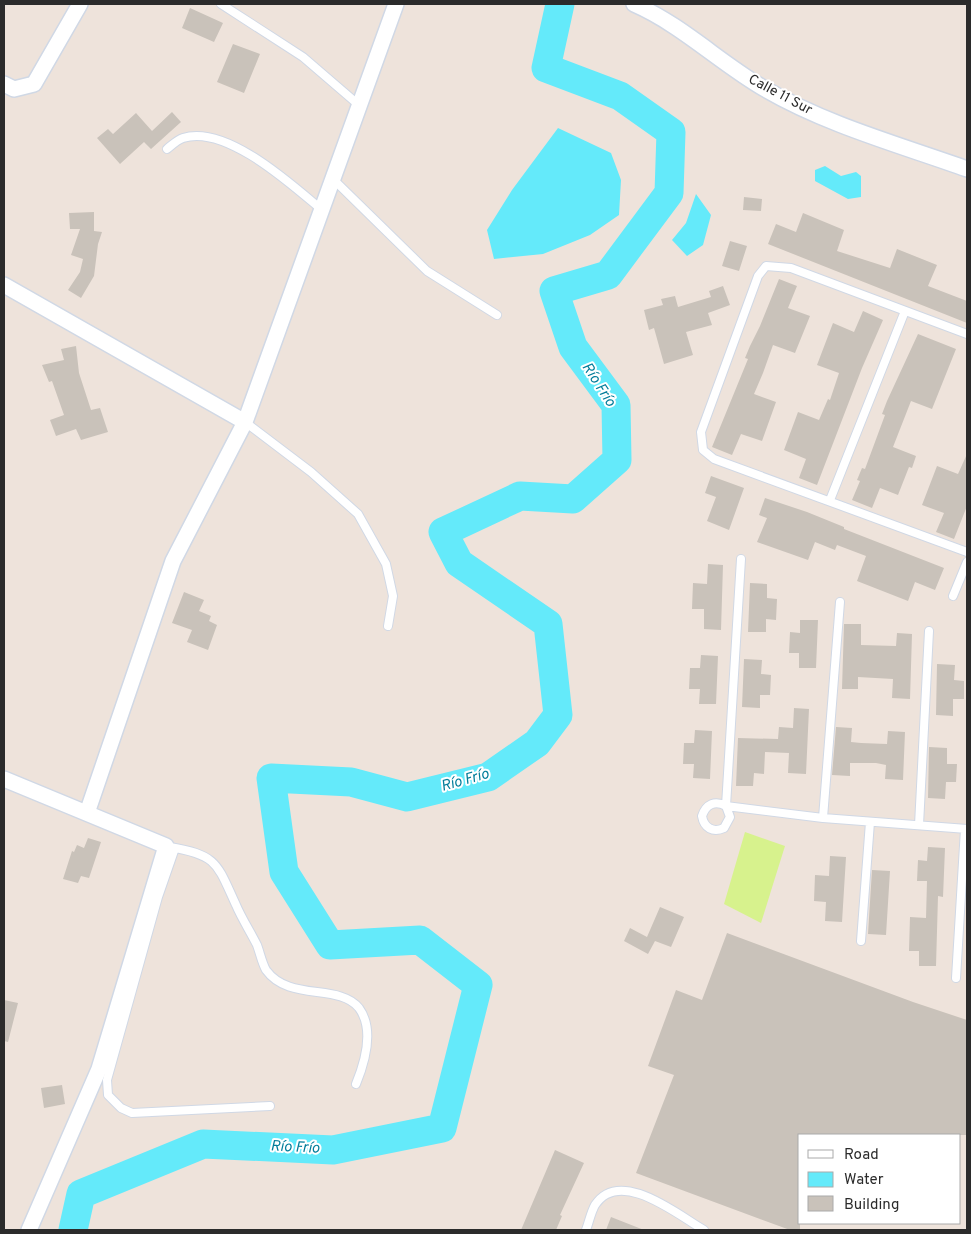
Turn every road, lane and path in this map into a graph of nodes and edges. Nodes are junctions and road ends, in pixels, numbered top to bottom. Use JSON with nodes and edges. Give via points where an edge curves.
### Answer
{"nodes":[{"id":1,"x":80,"y":4,"type":"edge"},
{"id":2,"x":222,"y":4,"type":"edge"},
{"id":3,"x":396,"y":4,"type":"edge"},
{"id":4,"x":634,"y":4,"type":"edge"},
{"id":5,"x":4,"y":84,"type":"edge"},
{"id":6,"x":360,"y":106,"type":"junction"},
{"id":7,"x":167,"y":149,"type":"dead end"},
{"id":8,"x":967,"y":169,"type":"edge"},
{"id":9,"x":333,"y":179,"type":"junction"},
{"id":10,"x":322,"y":210,"type":"junction"},
{"id":11,"x":4,"y":285,"type":"edge"},
{"id":12,"x":905,"y":311,"type":"junction"},
{"id":13,"x":497,"y":315,"type":"dead end"},
{"id":14,"x":967,"y":334,"type":"edge"},
{"id":15,"x":245,"y":422,"type":"junction"},
{"id":16,"x":830,"y":500,"type":"junction"},
{"id":17,"x":967,"y":552,"type":"edge"},
{"id":18,"x":741,"y":559,"type":"dead end"},
{"id":19,"x":967,"y":562,"type":"edge"},
{"id":20,"x":953,"y":596,"type":"dead end"},
{"id":21,"x":840,"y":602,"type":"dead end"},
{"id":22,"x":388,"y":626,"type":"dead end"},
{"id":23,"x":929,"y":631,"type":"dead end"},
{"id":24,"x":4,"y":779,"type":"edge"},
{"id":25,"x":87,"y":814,"type":"junction"},
{"id":26,"x":823,"y":818,"type":"junction"},
{"id":27,"x":870,"y":822,"type":"junction"},
{"id":28,"x":919,"y":825,"type":"junction"},
{"id":29,"x":966,"y":829,"type":"edge"},
{"id":30,"x":170,"y":847,"type":"junction"},
{"id":31,"x":862,"y":941,"type":"dead end"},
{"id":32,"x":956,"y":978,"type":"dead end"},
{"id":33,"x":356,"y":1084,"type":"dead end"},
{"id":34,"x":270,"y":1106,"type":"dead end"},
{"id":35,"x":29,"y":1230,"type":"edge"},
{"id":36,"x":586,"y":1230,"type":"edge"},
{"id":37,"x":704,"y":1230,"type":"edge"}],
"edges":[{"from":1,"to":5,"type":"street","via":[[34,84],[14,89]]},
{"from":2,"to":6,"type":"lane","via":[[303,57]]},
{"from":3,"to":6,"type":"street"},
{"from":4,"to":8,"type":"street","name":"Calle 11 Sur","via":[[677,27],[718,59],[802,109]]},
{"from":6,"to":9,"type":"street"},
{"from":7,"to":10,"type":"lane","via":[[192,136],[215,140],[251,155],[275,170]]},
{"from":9,"to":10,"type":"street"},
{"from":9,"to":13,"type":"lane","via":[[427,272]]},
{"from":10,"to":15,"type":"street"},
{"from":11,"to":15,"type":"street"},
{"from":12,"to":14,"type":"lane"},
{"from":12,"to":16,"type":"lane"},
{"from":12,"to":16,"type":"lane","via":[[790,268],[766,266],[758,276],[701,432],[703,450],[714,459]]},
{"from":15,"to":22,"type":"lane","via":[[311,472],[358,514],[386,564],[393,596]]},
{"from":15,"to":25,"type":"street","via":[[173,560]]},
{"from":16,"to":17,"type":"lane"},
{"from":18,"to":26,"type":"lane","via":[[726,806]]},
{"from":19,"to":20,"type":"lane"},
{"from":21,"to":26,"type":"lane"},
{"from":23,"to":28,"type":"lane"},
{"from":24,"to":25,"type":"street"},
{"from":25,"to":30,"type":"street"},
{"from":26,"to":27,"type":"lane"},
{"from":27,"to":28,"type":"lane"},
{"from":27,"to":31,"type":"lane"},
{"from":28,"to":29,"type":"lane"},
{"from":29,"to":32,"type":"lane"},
{"from":30,"to":33,"type":"lane","via":[[204,856],[221,870],[266,970],[282,984],[348,999],[359,1008],[368,1033],[365,1061]]},
{"from":30,"to":34,"type":"lane","via":[[107,1080],[108,1095],[121,1108],[132,1113]]},
{"from":30,"to":35,"type":"street","via":[[99,1069]]},
{"from":36,"to":37,"type":"lane","via":[[595,1205],[604,1196],[618,1190],[639,1192]]}]}
